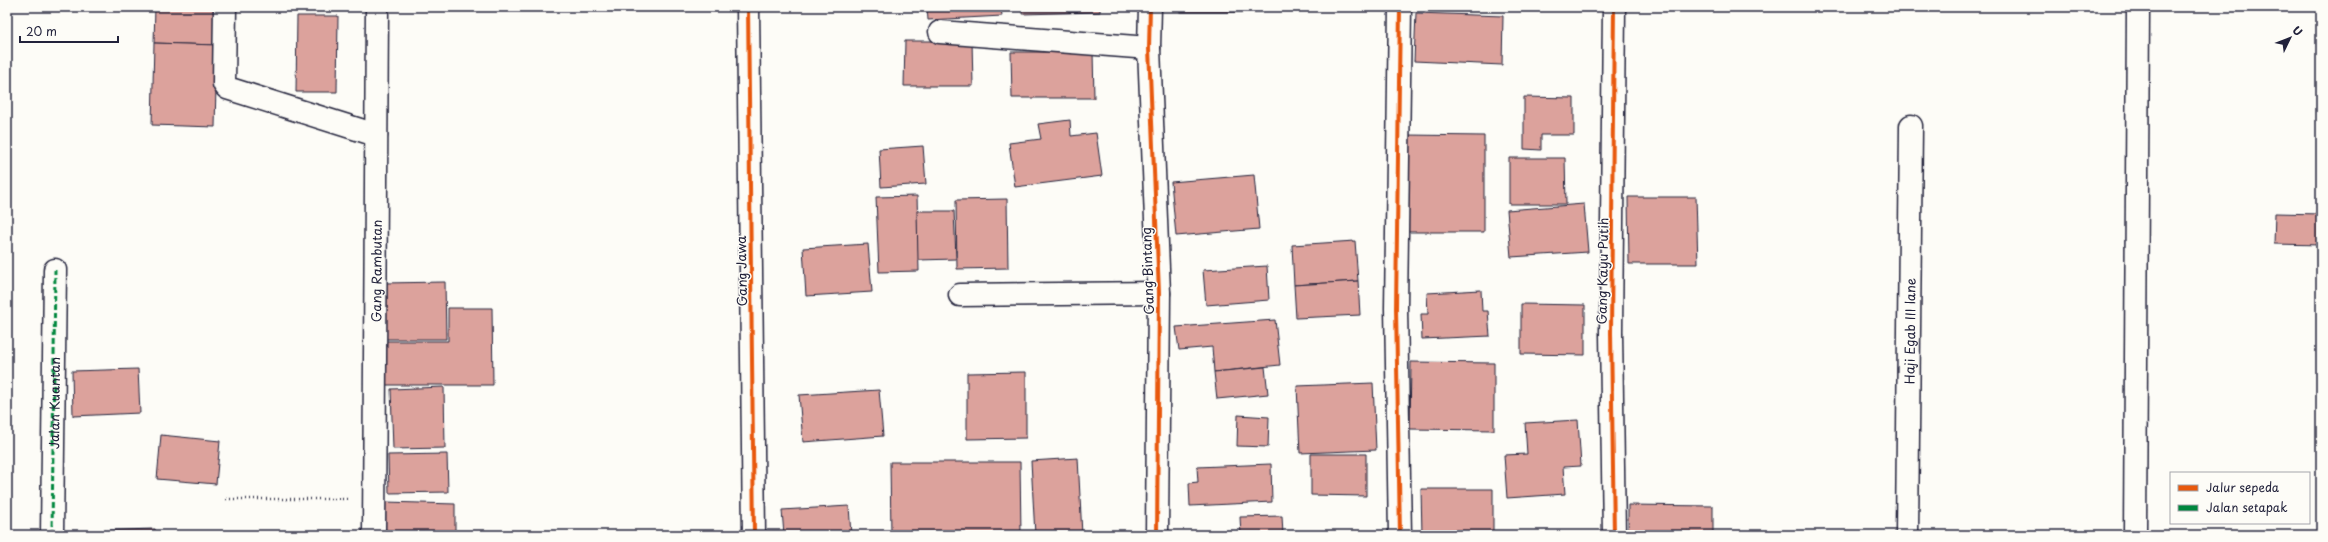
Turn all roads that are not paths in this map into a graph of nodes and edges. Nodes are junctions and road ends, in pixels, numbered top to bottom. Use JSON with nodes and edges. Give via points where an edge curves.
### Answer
{"nodes":[{"id":1,"x":225,"y":7,"type":"edge"},
{"id":2,"x":377,"y":7,"type":"edge"},
{"id":3,"x":748,"y":7,"type":"edge"},
{"id":4,"x":1150,"y":7,"type":"edge"},
{"id":5,"x":1400,"y":7,"type":"edge"},
{"id":6,"x":1614,"y":7,"type":"edge"},
{"id":7,"x":2138,"y":7,"type":"edge"},
{"id":8,"x":940,"y":32,"type":"dead end"},
{"id":9,"x":1149,"y":48,"type":"junction"},
{"id":10,"x":1911,"y":126,"type":"dead end"},
{"id":11,"x":376,"y":134,"type":"junction"},
{"id":12,"x":54,"y":270,"type":"dead end"},
{"id":13,"x":1159,"y":293,"type":"junction"},
{"id":14,"x":960,"y":295,"type":"dead end"},
{"id":15,"x":52,"y":535,"type":"edge"},
{"id":16,"x":374,"y":535,"type":"edge"},
{"id":17,"x":754,"y":535,"type":"edge"},
{"id":18,"x":1158,"y":535,"type":"edge"},
{"id":19,"x":1400,"y":535,"type":"edge"},
{"id":20,"x":1614,"y":535,"type":"edge"},
{"id":21,"x":1907,"y":535,"type":"edge"},
{"id":22,"x":2135,"y":535,"type":"edge"}],
"edges":[{"from":1,"to":11,"type":"street","via":[[224,84],[227,88]]},
{"from":2,"to":11,"type":"street","name":"Gang Rambutan"},
{"from":3,"to":17,"type":"street","name":"Gang Jawa"},
{"from":4,"to":9,"type":"street","name":"Gang Bintang"},
{"from":5,"to":19,"type":"street","via":[[1396,308]]},
{"from":6,"to":20,"type":"street","name":"Gang Kayu Putih","via":[[1611,333]]},
{"from":7,"to":22,"type":"street"},
{"from":8,"to":9,"type":"street"},
{"from":9,"to":13,"type":"street","name":"Gang Bintang"},
{"from":10,"to":21,"type":"street","name":"Haji Egab III lane"},
{"from":11,"to":16,"type":"street","name":"Gang Rambutan"},
{"from":12,"to":15,"type":"street","name":"Jalan Kuantan"},
{"from":13,"to":14,"type":"street"},
{"from":13,"to":18,"type":"street","name":"Gang Bintang"}]}
